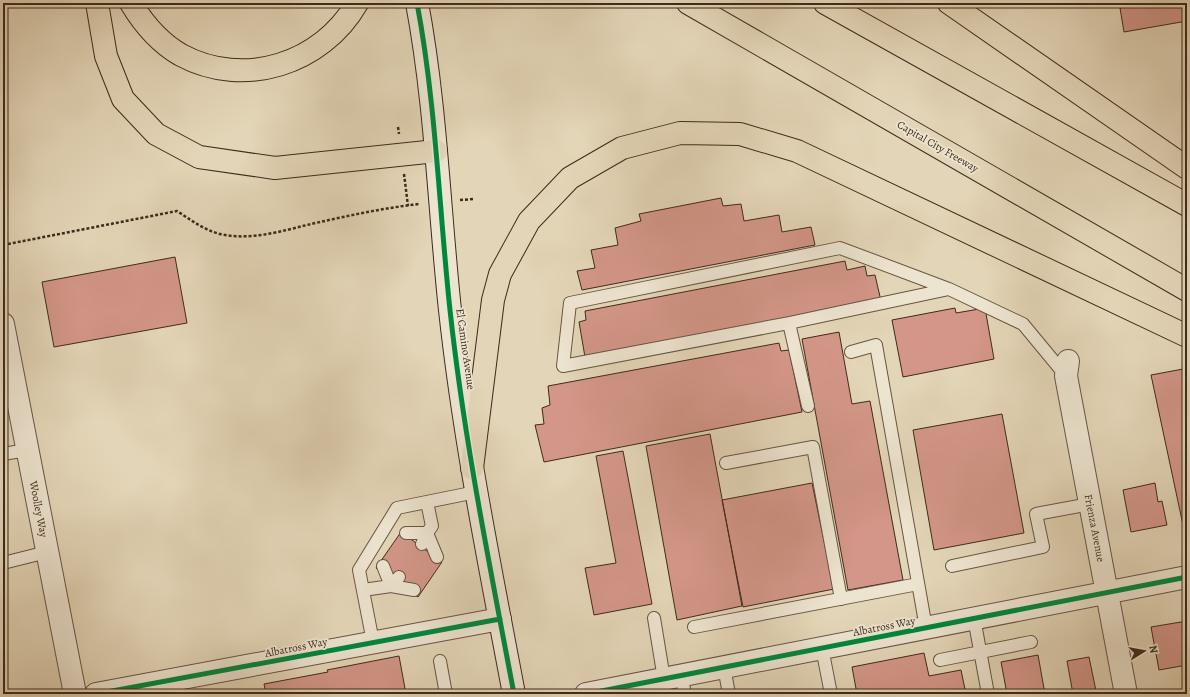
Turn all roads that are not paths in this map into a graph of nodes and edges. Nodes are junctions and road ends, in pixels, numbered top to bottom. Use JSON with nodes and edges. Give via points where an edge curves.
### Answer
{"nodes":[{"id":1,"x":96,"y":3,"type":"edge"},
{"id":2,"x":131,"y":3,"type":"edge"},
{"id":3,"x":357,"y":3,"type":"edge"},
{"id":4,"x":417,"y":3,"type":"edge"},
{"id":5,"x":688,"y":3,"type":"edge"},
{"id":6,"x":825,"y":3,"type":"edge"},
{"id":7,"x":949,"y":3,"type":"edge"},
{"id":8,"x":436,"y":151,"type":"junction"},
{"id":9,"x":1187,"y":168,"type":"edge"},
{"id":10,"x":1187,"y":204,"type":"edge"},
{"id":11,"x":949,"y":289,"type":"junction"},
{"id":12,"x":1187,"y":290,"type":"edge"},
{"id":13,"x":789,"y":323,"type":"junction"},
{"id":14,"x":3,"y":324,"type":"edge"},
{"id":15,"x":1187,"y":336,"type":"edge"},
{"id":16,"x":851,"y":352,"type":"dead end"},
{"id":17,"x":1067,"y":369,"type":"joint"},
{"id":18,"x":808,"y":406,"type":"dead end"},
{"id":19,"x":27,"y":450,"type":"junction"},
{"id":20,"x":3,"y":454,"type":"edge"},
{"id":21,"x":726,"y":463,"type":"dead end"},
{"id":22,"x":472,"y":468,"type":"junction"},
{"id":23,"x":476,"y":492,"type":"junction"},
{"id":24,"x":427,"y":502,"type":"junction"},
{"id":25,"x":1090,"y":504,"type":"junction"},
{"id":26,"x":406,"y":533,"type":"dead end"},
{"id":27,"x":425,"y":539,"type":"junction"},
{"id":28,"x":47,"y":552,"type":"junction"},
{"id":29,"x":437,"y":557,"type":"dead end"},
{"id":30,"x":3,"y":563,"type":"edge"},
{"id":31,"x":383,"y":566,"type":"dead end"},
{"id":32,"x":952,"y":566,"type":"dead end"},
{"id":33,"x":1187,"y":577,"type":"edge"},
{"id":34,"x":395,"y":582,"type":"junction"},
{"id":35,"x":918,"y":584,"type":"junction"},
{"id":36,"x":363,"y":590,"type":"junction"},
{"id":37,"x":414,"y":590,"type":"dead end"},
{"id":38,"x":1107,"y":592,"type":"junction"},
{"id":39,"x":841,"y":599,"type":"junction"},
{"id":40,"x":654,"y":618,"type":"dead end"},
{"id":41,"x":974,"y":618,"type":"junction"},
{"id":42,"x":500,"y":619,"type":"junction"},
{"id":43,"x":694,"y":627,"type":"dead end"},
{"id":44,"x":926,"y":628,"type":"junction"},
{"id":45,"x":373,"y":642,"type":"junction"},
{"id":46,"x":1031,"y":642,"type":"dead end"},
{"id":47,"x":822,"y":648,"type":"junction"},
{"id":48,"x":980,"y":652,"type":"junction"},
{"id":49,"x":940,"y":660,"type":"dead end"},
{"id":50,"x":440,"y":661,"type":"dead end"},
{"id":51,"x":724,"y":667,"type":"junction"},
{"id":52,"x":677,"y":683,"type":"edge"},
{"id":53,"x":142,"y":690,"type":"edge"},
{"id":54,"x":75,"y":694,"type":"edge"},
{"id":55,"x":96,"y":694,"type":"edge"},
{"id":56,"x":446,"y":694,"type":"edge"},
{"id":57,"x":514,"y":694,"type":"edge"},
{"id":58,"x":586,"y":694,"type":"edge"},
{"id":59,"x":729,"y":694,"type":"edge"},
{"id":60,"x":831,"y":694,"type":"edge"},
{"id":61,"x":988,"y":694,"type":"edge"},
{"id":62,"x":1126,"y":694,"type":"edge"}],
"edges":[{"from":1,"to":8,"type":"highway","via":[[106,56],[123,99],[156,134],[199,157],[275,168]]},
{"from":2,"to":3,"type":"highway","via":[[158,38],[181,54],[208,66],[236,70],[265,69],[301,57],[325,42]]},
{"from":4,"to":8,"type":"street","name":"El Camino Avenue","via":[[424,41]]},
{"from":5,"to":12,"type":"highway","name":"Capital City Freeway"},
{"from":6,"to":10,"type":"highway"},
{"from":7,"to":9,"type":"highway"},
{"from":8,"to":22,"type":"street","name":"El Camino Avenue","via":[[450,311]]},
{"from":11,"to":13,"type":"lane"},
{"from":11,"to":13,"type":"lane","via":[[840,248],[832,249],[570,303],[563,366]]},
{"from":11,"to":17,"type":"lane","via":[[1023,324]]},
{"from":13,"to":18,"type":"lane"},
{"from":14,"to":19,"type":"street","name":"Woolley Way"},
{"from":15,"to":22,"type":"highway","via":[[797,151],[740,134],[680,133],[622,148],[570,178],[529,221],[500,274],[493,300]]},
{"from":16,"to":35,"type":"lane","via":[[876,345]]},
{"from":17,"to":25,"type":"street","name":"Frienza Avenue"},
{"from":19,"to":20,"type":"lane"},
{"from":19,"to":28,"type":"street","name":"Woolley Way"},
{"from":21,"to":39,"type":"lane","via":[[813,448]]},
{"from":22,"to":23,"type":"street","name":"El Camino Avenue"},
{"from":23,"to":24,"type":"lane"},
{"from":23,"to":42,"type":"street","name":"El Camino Avenue"},
{"from":24,"to":27,"type":"lane","via":[[432,526]]},
{"from":24,"to":36,"type":"lane","via":[[397,508],[359,570]]},
{"from":25,"to":32,"type":"lane","via":[[1036,514],[1043,547]]},
{"from":25,"to":38,"type":"street","name":"Frienza Avenue"},
{"from":26,"to":27,"type":"lane"},
{"from":27,"to":29,"type":"lane"},
{"from":28,"to":30,"type":"lane"},
{"from":28,"to":54,"type":"street","name":"Woolley Way"},
{"from":31,"to":34,"type":"lane"},
{"from":33,"to":38,"type":"street","name":"Albatross Way"},
{"from":34,"to":36,"type":"lane"},
{"from":34,"to":37,"type":"lane"},
{"from":35,"to":39,"type":"lane"},
{"from":35,"to":44,"type":"lane"},
{"from":36,"to":45,"type":"lane"},
{"from":38,"to":41,"type":"street","name":"Albatross Way"},
{"from":38,"to":62,"type":"street","name":"Frienza Avenue"},
{"from":39,"to":43,"type":"lane"},
{"from":40,"to":52,"type":"lane"},
{"from":41,"to":44,"type":"street","name":"Albatross Way"},
{"from":41,"to":48,"type":"lane"},
{"from":42,"to":45,"type":"street","name":"Albatross Way"},
{"from":42,"to":57,"type":"street","name":"El Camino Avenue"},
{"from":44,"to":47,"type":"street","name":"Albatross Way"},
{"from":45,"to":53,"type":"street","name":"Albatross Way"},
{"from":46,"to":48,"type":"lane"},
{"from":47,"to":51,"type":"street","name":"Albatross Way"},
{"from":47,"to":60,"type":"lane"},
{"from":48,"to":49,"type":"lane"},
{"from":48,"to":61,"type":"lane"},
{"from":50,"to":56,"type":"lane"},
{"from":51,"to":52,"type":"street","name":"Albatross Way"},
{"from":51,"to":59,"type":"lane"},
{"from":52,"to":58,"type":"street","name":"Albatross Way"},
{"from":53,"to":55,"type":"street","name":"Albatross Way"}]}
